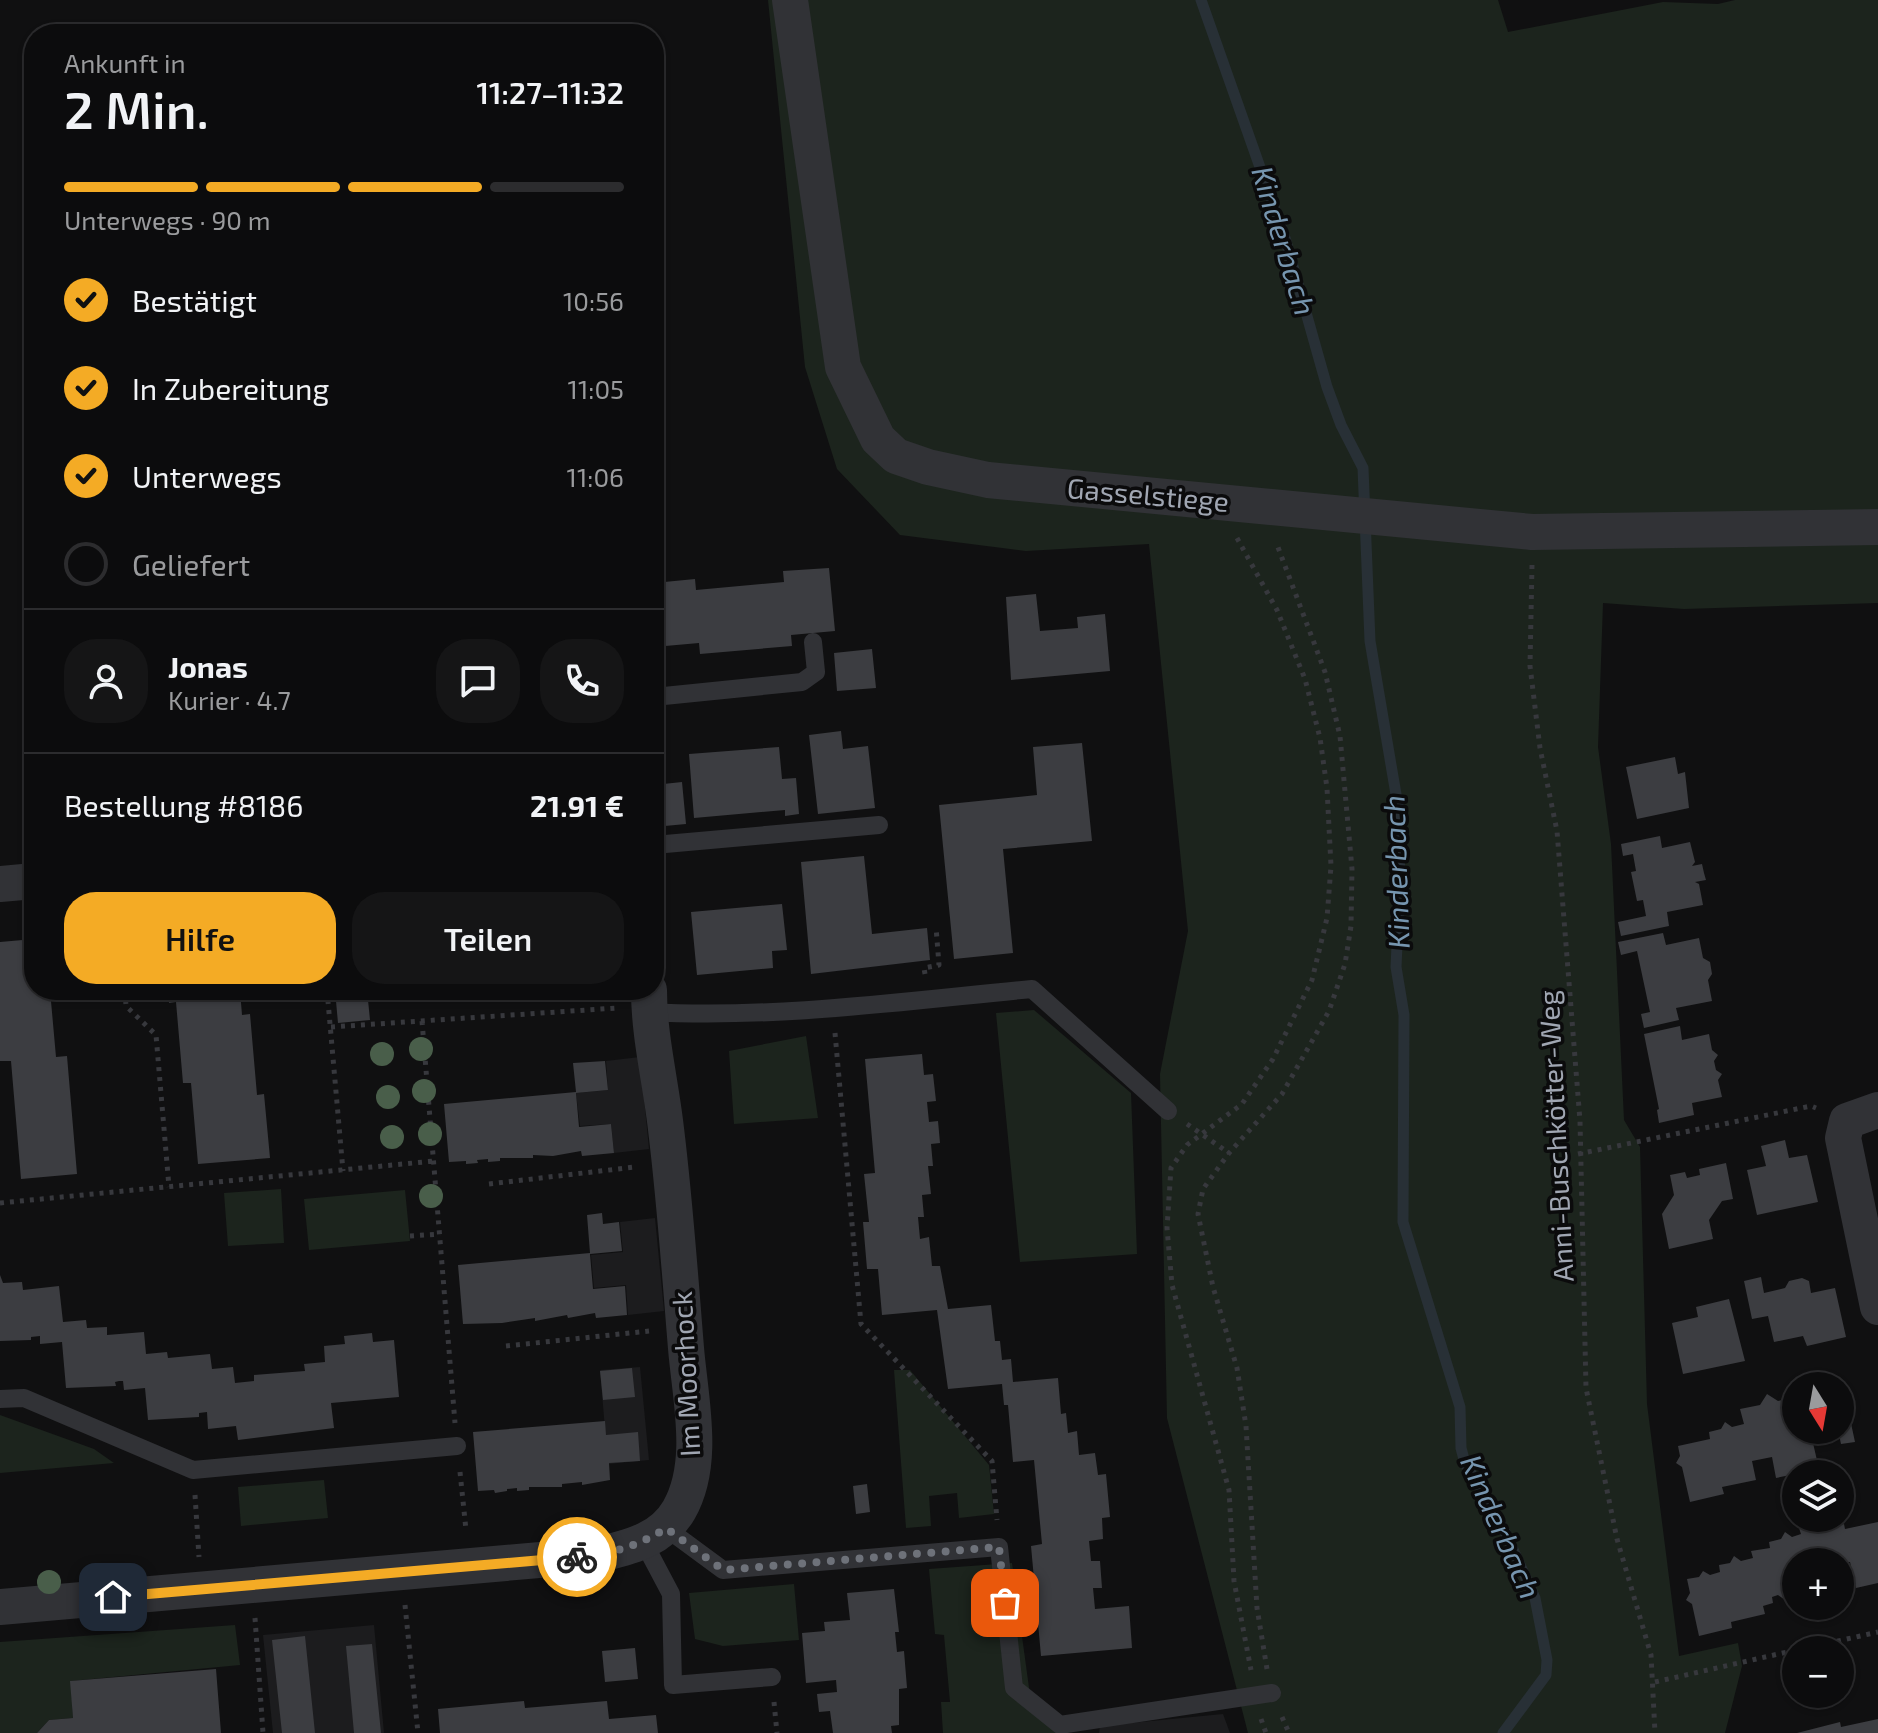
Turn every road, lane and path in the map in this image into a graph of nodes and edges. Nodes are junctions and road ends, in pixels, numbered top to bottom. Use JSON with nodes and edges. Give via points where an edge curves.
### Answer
{"nodes":[{"id":1,"x":790,"y":0,"type":"edge"},
{"id":2,"x":1224,"y":501,"type":"junction"},
{"id":3,"x":1271,"y":505,"type":"junction"},
{"id":4,"x":1878,"y":527,"type":"edge"},
{"id":5,"x":1532,"y":532,"type":"junction"},
{"id":6,"x":813,"y":642,"type":"dead end"},
{"id":7,"x":664,"y":696,"type":"edge"},
{"id":8,"x":879,"y":825,"type":"dead end"},
{"id":9,"x":664,"y":844,"type":"edge"},
{"id":10,"x":24,"y":882,"type":"edge"},
{"id":11,"x":0,"y":884,"type":"edge"},
{"id":12,"x":936,"y":927,"type":"dead end"},
{"id":13,"x":928,"y":999,"type":"junction"},
{"id":14,"x":126,"y":1000,"type":"edge"},
{"id":15,"x":328,"y":1000,"type":"edge"},
{"id":16,"x":649,"y":1001,"type":"edge"},
{"id":17,"x":833,"y":1008,"type":"junction"},
{"id":18,"x":422,"y":1021,"type":"junction"},
{"id":19,"x":331,"y":1027,"type":"junction"},
{"id":20,"x":1168,"y":1111,"type":"dead end"},
{"id":21,"x":1863,"y":1115,"type":"edge"},
{"id":22,"x":1200,"y":1133,"type":"junction"},
{"id":23,"x":1229,"y":1153,"type":"junction"},
{"id":24,"x":1578,"y":1154,"type":"junction"},
{"id":25,"x":434,"y":1161,"type":"junction"},
{"id":26,"x":671,"y":1163,"type":"junction"},
{"id":27,"x":343,"y":1171,"type":"junction"},
{"id":28,"x":489,"y":1184,"type":"dead end"},
{"id":29,"x":169,"y":1187,"type":"junction"},
{"id":30,"x":0,"y":1203,"type":"edge"},
{"id":31,"x":440,"y":1234,"type":"junction"},
{"id":32,"x":410,"y":1236,"type":"dead end"},
{"id":33,"x":1878,"y":1307,"type":"edge"},
{"id":34,"x":684,"y":1327,"type":"junction"},
{"id":35,"x":506,"y":1346,"type":"dead end"},
{"id":36,"x":0,"y":1399,"type":"edge"},
{"id":37,"x":457,"y":1446,"type":"junction"},
{"id":38,"x":193,"y":1470,"type":"junction"},
{"id":39,"x":655,"y":1535,"type":"junction"},
{"id":40,"x":999,"y":1547,"type":"junction"},
{"id":41,"x":469,"y":1566,"type":"junction"},
{"id":42,"x":402,"y":1572,"type":"junction"},
{"id":43,"x":252,"y":1585,"type":"junction"},
{"id":44,"x":202,"y":1589,"type":"junction"},
{"id":45,"x":0,"y":1607,"type":"edge"},
{"id":46,"x":1878,"y":1632,"type":"edge"},
{"id":47,"x":1854,"y":1637,"type":"edge"},
{"id":48,"x":1782,"y":1653,"type":"edge"},
{"id":49,"x":772,"y":1677,"type":"dead end"},
{"id":50,"x":1655,"y":1682,"type":"junction"},
{"id":51,"x":1265,"y":1695,"type":"junction"},
{"id":52,"x":263,"y":1733,"type":"edge"},
{"id":53,"x":418,"y":1733,"type":"edge"},
{"id":54,"x":1266,"y":1733,"type":"edge"},
{"id":55,"x":1289,"y":1733,"type":"edge"},
{"id":56,"x":1655,"y":1733,"type":"edge"}],
"edges":[{"from":1,"to":2,"type":"street","name":"Gasselstiege","via":[[843,367],[878,439],[896,456],[988,480]]},
{"from":2,"to":3,"type":"street","name":"Gasselstiege"},
{"from":2,"to":22,"type":"path","via":[[1230,527],[1277,610],[1305,679],[1327,788],[1331,866],[1327,918],[1312,980],[1258,1084],[1228,1116]]},
{"from":3,"to":5,"type":"street","name":"Gasselstiege"},
{"from":3,"to":23,"type":"path","via":[[1272,530],[1325,672],[1340,736],[1352,869],[1351,926],[1329,1011],[1282,1094]]},
{"from":4,"to":5,"type":"street","name":"Gasselstiege"},
{"from":5,"to":24,"type":"path","name":"Anni-Buschkötter-Weg","via":[[1530,666],[1557,831],[1580,1121]]},
{"from":6,"to":7,"type":"lane","via":[[816,672],[802,682]]},
{"from":8,"to":9,"type":"lane"},
{"from":10,"to":11,"type":"street"},
{"from":12,"to":13,"type":"path","via":[[939,965],[924,968]]},
{"from":13,"to":17,"type":"lane"},
{"from":13,"to":20,"type":"lane","via":[[1032,989]]},
{"from":14,"to":29,"type":"path","via":[[156,1035]]},
{"from":15,"to":19,"type":"path"},
{"from":16,"to":17,"type":"lane","via":[[695,1015]]},
{"from":16,"to":18,"type":"path"},
{"from":16,"to":26,"type":"street","name":"Im Moorhock"},
{"from":17,"to":40,"type":"path","via":[[861,1324],[992,1461]]},
{"from":18,"to":19,"type":"path"},
{"from":18,"to":25,"type":"path"},
{"from":19,"to":27,"type":"path"},
{"from":21,"to":24,"type":"path","via":[[1811,1106]]},
{"from":21,"to":33,"type":"street","via":[[1843,1138]]},
{"from":22,"to":23,"type":"path"},
{"from":22,"to":51,"type":"path","via":[[1171,1168],[1167,1228],[1172,1285],[1229,1490],[1234,1581],[1245,1650]]},
{"from":23,"to":51,"type":"path","via":[[1203,1189],[1198,1214],[1244,1411]]},
{"from":24,"to":50,"type":"path","name":"Anni-Buschkötter-Weg","via":[[1586,1388],[1617,1539]]},
{"from":25,"to":27,"type":"path"},
{"from":25,"to":31,"type":"path"},
{"from":26,"to":28,"type":"path"},
{"from":26,"to":34,"type":"street","name":"Im Moorhock"},
{"from":27,"to":29,"type":"path"},
{"from":29,"to":30,"type":"path"},
{"from":31,"to":32,"type":"path"},
{"from":31,"to":37,"type":"path"},
{"from":34,"to":35,"type":"path"},
{"from":34,"to":39,"type":"street","name":"Im Moorhock","via":[[692,1467],[687,1492]]},
{"from":36,"to":38,"type":"lane","via":[[24,1398]]},
{"from":37,"to":38,"type":"lane"},
{"from":37,"to":41,"type":"path"},
{"from":38,"to":44,"type":"path"},
{"from":39,"to":40,"type":"lane","via":[[723,1570]]},
{"from":39,"to":41,"type":"street","via":[[597,1555]]},
{"from":39,"to":49,"type":"lane","via":[[671,1594],[673,1685]]},
{"from":40,"to":51,"type":"lane","via":[[1014,1688],[1060,1725]]},
{"from":41,"to":42,"type":"street"},
{"from":42,"to":43,"type":"street"},
{"from":42,"to":53,"type":"path"},
{"from":43,"to":44,"type":"street"},
{"from":43,"to":52,"type":"path"},
{"from":44,"to":45,"type":"street"},
{"from":46,"to":47,"type":"path"},
{"from":48,"to":50,"type":"path"},
{"from":50,"to":56,"type":"path","name":"Anni-Buschkötter-Weg"},
{"from":51,"to":54,"type":"path"},
{"from":51,"to":55,"type":"path"}]}
